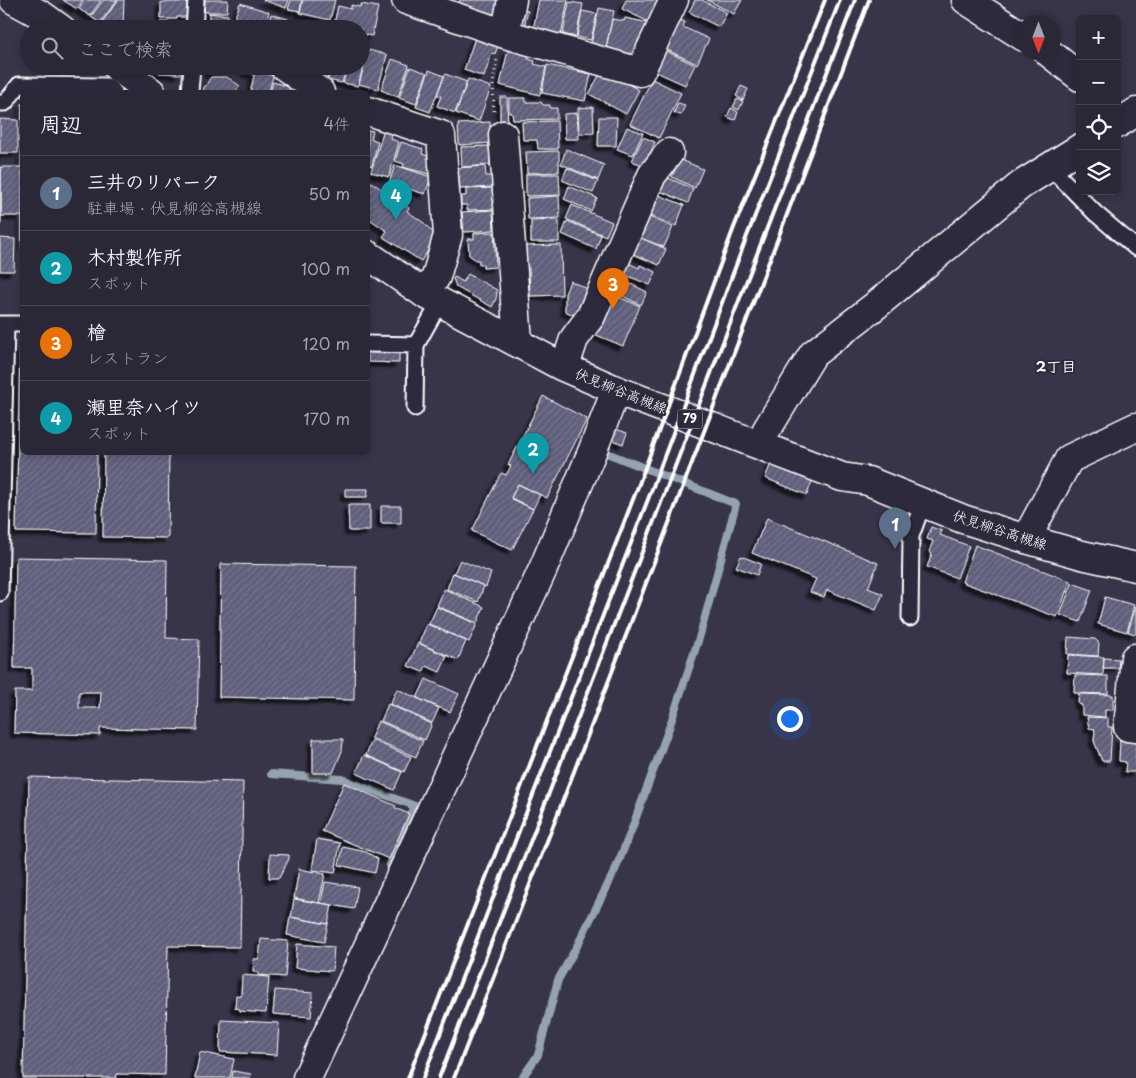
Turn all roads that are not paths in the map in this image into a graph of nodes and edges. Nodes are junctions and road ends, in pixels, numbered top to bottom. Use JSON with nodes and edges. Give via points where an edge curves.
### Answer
{"nodes":[{"id":1,"x":14,"y":0,"type":"edge"},
{"id":2,"x":196,"y":0,"type":"edge"},
{"id":3,"x":406,"y":0,"type":"edge"},
{"id":4,"x":512,"y":0,"type":"edge"},
{"id":5,"x":674,"y":0,"type":"edge"},
{"id":6,"x":966,"y":0,"type":"edge"},
{"id":7,"x":49,"y":20,"type":"edge"},
{"id":8,"x":195,"y":20,"type":"edge"},
{"id":9,"x":1016,"y":31,"type":"edge"},
{"id":10,"x":505,"y":34,"type":"junction"},
{"id":11,"x":1058,"y":60,"type":"edge"},
{"id":12,"x":1076,"y":74,"type":"edge"},
{"id":13,"x":128,"y":75,"type":"edge"},
{"id":14,"x":191,"y":75,"type":"edge"},
{"id":15,"x":296,"y":75,"type":"edge"},
{"id":16,"x":111,"y":90,"type":"edge"},
{"id":17,"x":148,"y":90,"type":"edge"},
{"id":18,"x":190,"y":90,"type":"edge"},
{"id":19,"x":317,"y":90,"type":"edge"},
{"id":20,"x":0,"y":103,"type":"edge"},
{"id":21,"x":370,"y":112,"type":"edge"},
{"id":22,"x":503,"y":135,"type":"road end"},
{"id":23,"x":1077,"y":150,"type":"edge"},
{"id":24,"x":669,"y":153,"type":"dead end"},
{"id":25,"x":1050,"y":167,"type":"junction"},
{"id":26,"x":1136,"y":248,"type":"edge"},
{"id":27,"x":370,"y":256,"type":"edge"},
{"id":28,"x":433,"y":298,"type":"junction"},
{"id":29,"x":3,"y":324,"type":"edge"},
{"id":30,"x":20,"y":324,"type":"edge"},
{"id":31,"x":518,"y":342,"type":"junction"},
{"id":32,"x":370,"y":344,"type":"edge"},
{"id":33,"x":416,"y":345,"type":"junction"},
{"id":34,"x":568,"y":358,"type":"junction"},
{"id":35,"x":616,"y":390,"type":"junction"},
{"id":36,"x":415,"y":408,"type":"dead end"},
{"id":37,"x":1136,"y":427,"type":"edge"},
{"id":38,"x":766,"y":431,"type":"junction"},
{"id":39,"x":868,"y":481,"type":"junction"},
{"id":40,"x":923,"y":504,"type":"junction"},
{"id":41,"x":1026,"y":539,"type":"junction"},
{"id":42,"x":1136,"y":567,"type":"edge"},
{"id":43,"x":0,"y":593,"type":"edge"},
{"id":44,"x":910,"y":618,"type":"dead end"},
{"id":45,"x":1136,"y":658,"type":"edge"},
{"id":46,"x":1136,"y":728,"type":"edge"},
{"id":47,"x":306,"y":1078,"type":"edge"}],
"edges":[{"from":1,"to":7,"type":"street"},
{"from":2,"to":8,"type":"lane"},
{"from":3,"to":10,"type":"street"},
{"from":4,"to":10,"type":"street"},
{"from":5,"to":10,"type":"street","via":[[640,72]]},
{"from":6,"to":9,"type":"street"},
{"from":11,"to":12,"type":"street"},
{"from":13,"to":17,"type":"street"},
{"from":14,"to":18,"type":"lane"},
{"from":15,"to":19,"type":"street"},
{"from":16,"to":20,"type":"lane","via":[[106,86],[19,85],[5,103]]},
{"from":21,"to":28,"type":"street","via":[[441,135],[448,235]]},
{"from":22,"to":31,"type":"street"},
{"from":23,"to":25,"type":"street"},
{"from":24,"to":34,"type":"street","via":[[652,175],[592,316],[574,339]]},
{"from":25,"to":26,"type":"lane","via":[[1095,213]]},
{"from":25,"to":38,"type":"street","via":[[1021,185],[813,354]]},
{"from":27,"to":28,"type":"street","name":"伏見柳谷高槻線","number":"79"},
{"from":28,"to":31,"type":"street","name":"伏見柳谷高槻線","number":"79"},
{"from":28,"to":33,"type":"lane"},
{"from":29,"to":30,"type":"lane"},
{"from":29,"to":43,"type":"lane"},
{"from":31,"to":34,"type":"street","name":"伏見柳谷高槻線","number":"79"},
{"from":31,"to":35,"type":"street","name":"伏見柳谷高槻線","number":"79","via":[[561,366]]},
{"from":32,"to":33,"type":"lane"},
{"from":33,"to":36,"type":"lane"},
{"from":34,"to":38,"type":"street","name":"伏見柳谷高槻線","number":"79","via":[[618,373]]},
{"from":35,"to":39,"type":"street","name":"伏見柳谷高槻線","number":"79","via":[[842,477]]},
{"from":35,"to":47,"type":"street","via":[[542,569]]},
{"from":37,"to":41,"type":"street","via":[[1069,459]]},
{"from":38,"to":39,"type":"street","name":"伏見柳谷高槻線","number":"79","via":[[849,467]]},
{"from":39,"to":40,"type":"street","name":"伏見柳谷高槻線","number":"79"},
{"from":40,"to":41,"type":"street","name":"伏見柳谷高槻線","number":"79"},
{"from":40,"to":44,"type":"lane","via":[[911,536]]},
{"from":41,"to":42,"type":"street","name":"伏見柳谷高槻線","number":"79"},
{"from":45,"to":46,"type":"street","via":[[1128,727]]}]}
